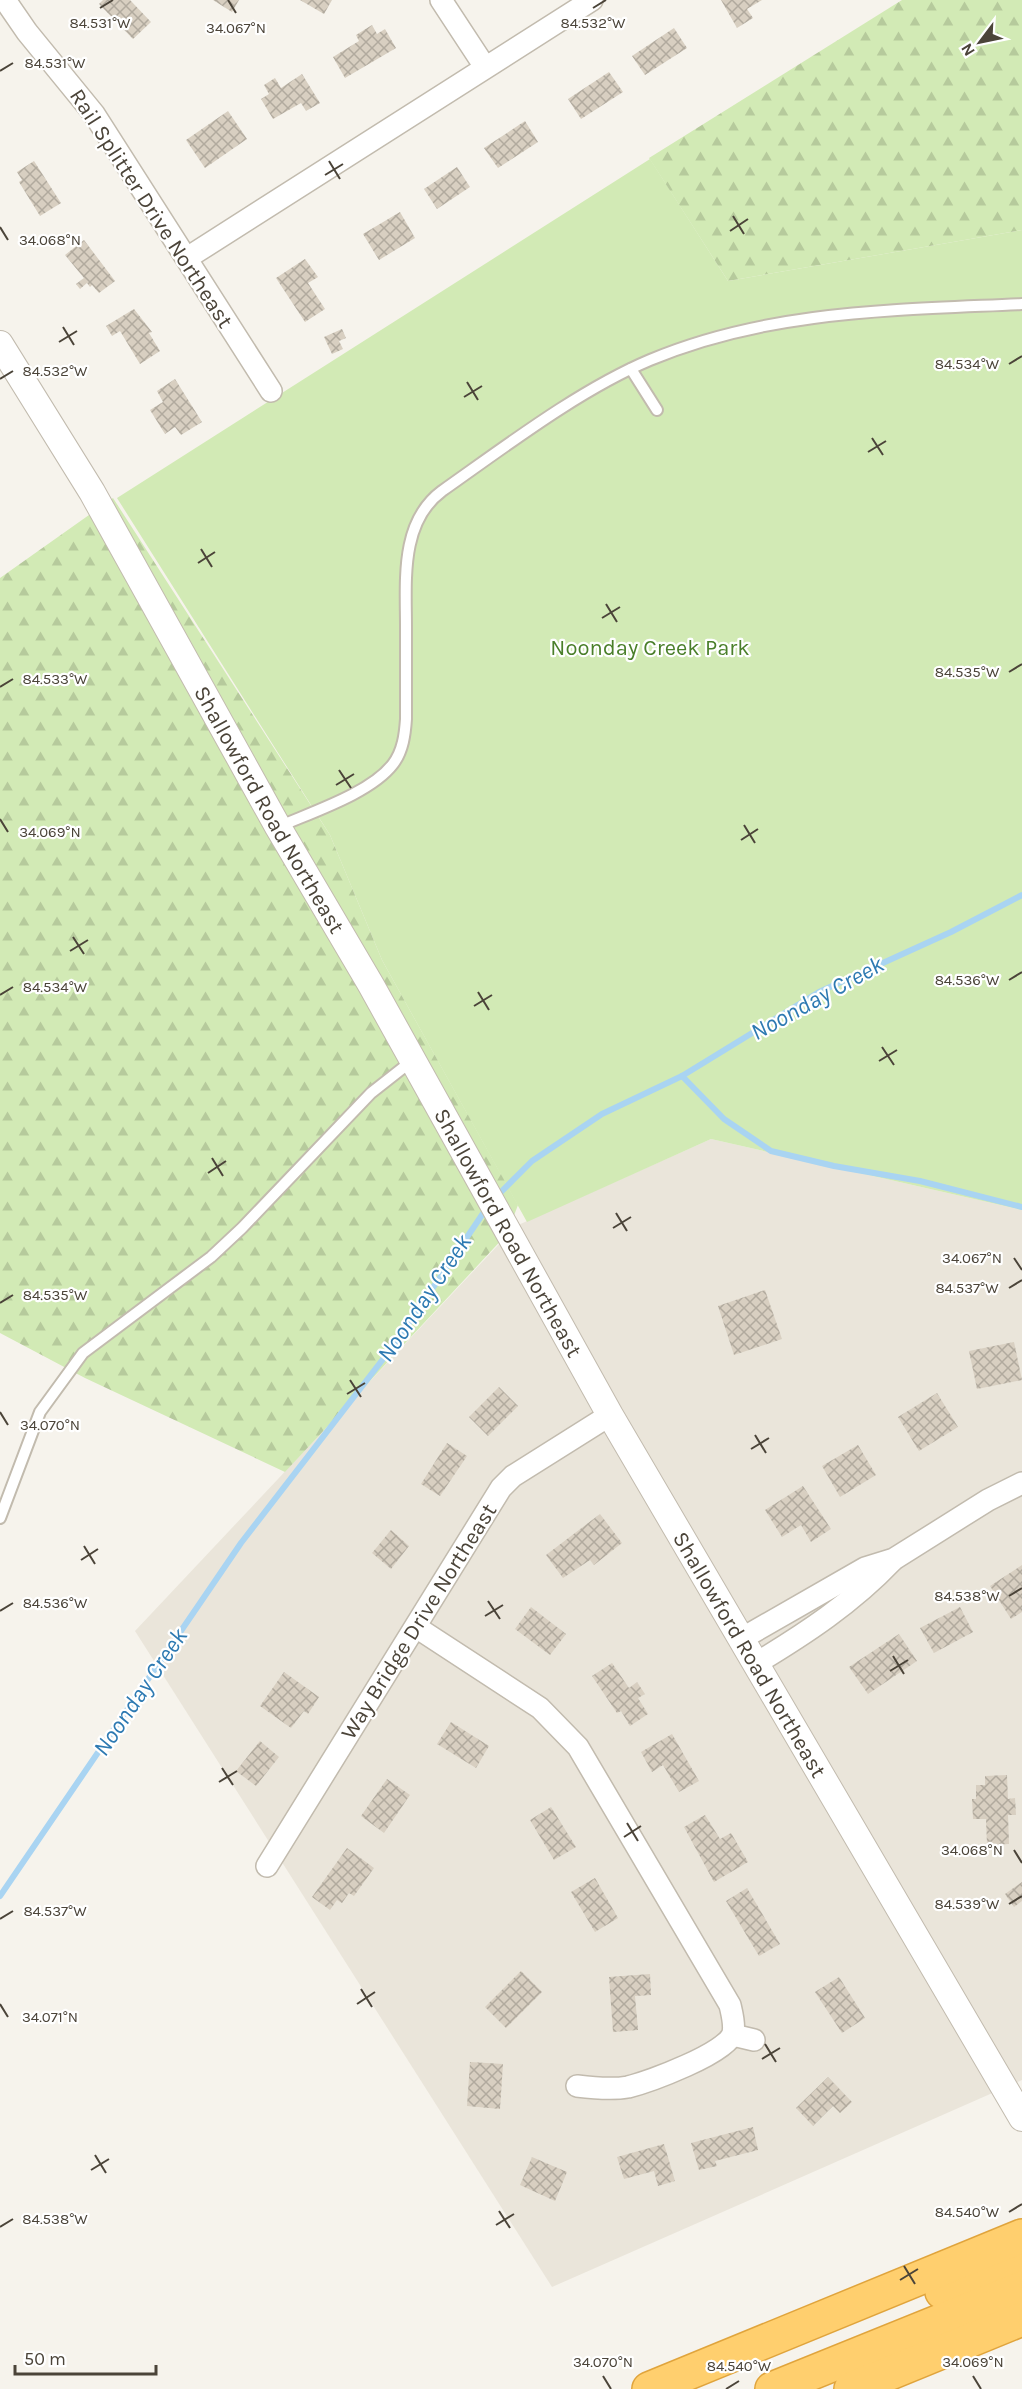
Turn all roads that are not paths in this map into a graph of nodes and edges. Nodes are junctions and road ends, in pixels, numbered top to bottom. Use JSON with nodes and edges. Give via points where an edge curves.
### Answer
{"nodes":[{"id":1,"x":5,"y":0,"type":"edge"},
{"id":2,"x":441,"y":0,"type":"edge"},
{"id":3,"x":592,"y":0,"type":"edge"},
{"id":4,"x":485,"y":68,"type":"junction"},
{"id":5,"x":187,"y":258,"type":"junction"},
{"id":6,"x":1022,"y":304,"type":"edge"},
{"id":7,"x":0,"y":344,"type":"edge"},
{"id":8,"x":631,"y":369,"type":"junction"},
{"id":9,"x":271,"y":391,"type":"dead end"},
{"id":10,"x":657,"y":410,"type":"dead end"},
{"id":11,"x":278,"y":827,"type":"junction"},
{"id":12,"x":413,"y":1060,"type":"junction"},
{"id":13,"x":610,"y":1415,"type":"junction"},
{"id":14,"x":1022,"y":1483,"type":"edge"},
{"id":15,"x":0,"y":1518,"type":"edge"},
{"id":16,"x":894,"y":1558,"type":"junction"},
{"id":17,"x":416,"y":1627,"type":"junction"},
{"id":18,"x":741,"y":1640,"type":"junction"},
{"id":19,"x":755,"y":1664,"type":"junction"},
{"id":20,"x":267,"y":1866,"type":"dead end"},
{"id":21,"x":733,"y":2035,"type":"junction"},
{"id":22,"x":754,"y":2040,"type":"dead end"},
{"id":23,"x":577,"y":2086,"type":"dead end"},
{"id":24,"x":1022,"y":2118,"type":"edge"},
{"id":25,"x":1022,"y":2236,"type":"edge"},
{"id":26,"x":1022,"y":2262,"type":"edge"},
{"id":27,"x":1022,"y":2288,"type":"edge"},
{"id":28,"x":1022,"y":2319,"type":"edge"},
{"id":29,"x":649,"y":2389,"type":"edge"},
{"id":30,"x":669,"y":2389,"type":"edge"},
{"id":31,"x":772,"y":2389,"type":"edge"},
{"id":32,"x":851,"y":2389,"type":"edge"}],
"edges":[{"from":1,"to":5,"type":"street","name":"Rail Splitter Drive Northeast","via":[[94,114]]},
{"from":2,"to":4,"type":"street"},
{"from":3,"to":4,"type":"street"},
{"from":4,"to":5,"type":"street"},
{"from":5,"to":9,"type":"street","name":"Rail Splitter Drive Northeast"},
{"from":6,"to":8,"type":"lane","via":[[863,312],[777,323],[711,338]]},
{"from":7,"to":11,"type":"street","name":"Shallowford Road Northeast","via":[[92,492]]},
{"from":8,"to":10,"type":"lane"},
{"from":8,"to":11,"type":"lane","via":[[490,457],[425,506],[411,539],[406,568],[406,719],[400,751],[386,771],[363,787]]},
{"from":11,"to":12,"type":"street","name":"Shallowford Road Northeast"},
{"from":12,"to":13,"type":"street","name":"Shallowford Road Northeast"},
{"from":12,"to":15,"type":"lane","via":[[378,1086],[211,1257],[83,1353],[40,1412]]},
{"from":13,"to":17,"type":"street","name":"Way Bridge Drive Northeast","via":[[513,1476],[501,1488]]},
{"from":13,"to":18,"type":"street","name":"Shallowford Road Northeast"},
{"from":14,"to":16,"type":"street"},
{"from":16,"to":18,"type":"street","via":[[865,1568]]},
{"from":16,"to":19,"type":"street","via":[[827,1619]]},
{"from":17,"to":20,"type":"street","name":"Way Bridge Drive Northeast"},
{"from":17,"to":21,"type":"street","via":[[540,1708],[578,1747],[730,2005]]},
{"from":18,"to":19,"type":"street","name":"Shallowford Road Northeast"},
{"from":19,"to":24,"type":"street","name":"Shallowford Road Northeast"},
{"from":21,"to":22,"type":"street"},
{"from":21,"to":23,"type":"street","via":[[705,2057],[628,2087]]},
{"from":25,"to":29,"type":"highway"},
{"from":26,"to":30,"type":"highway"},
{"from":27,"to":31,"type":"highway"},
{"from":28,"to":32,"type":"highway"}]}
